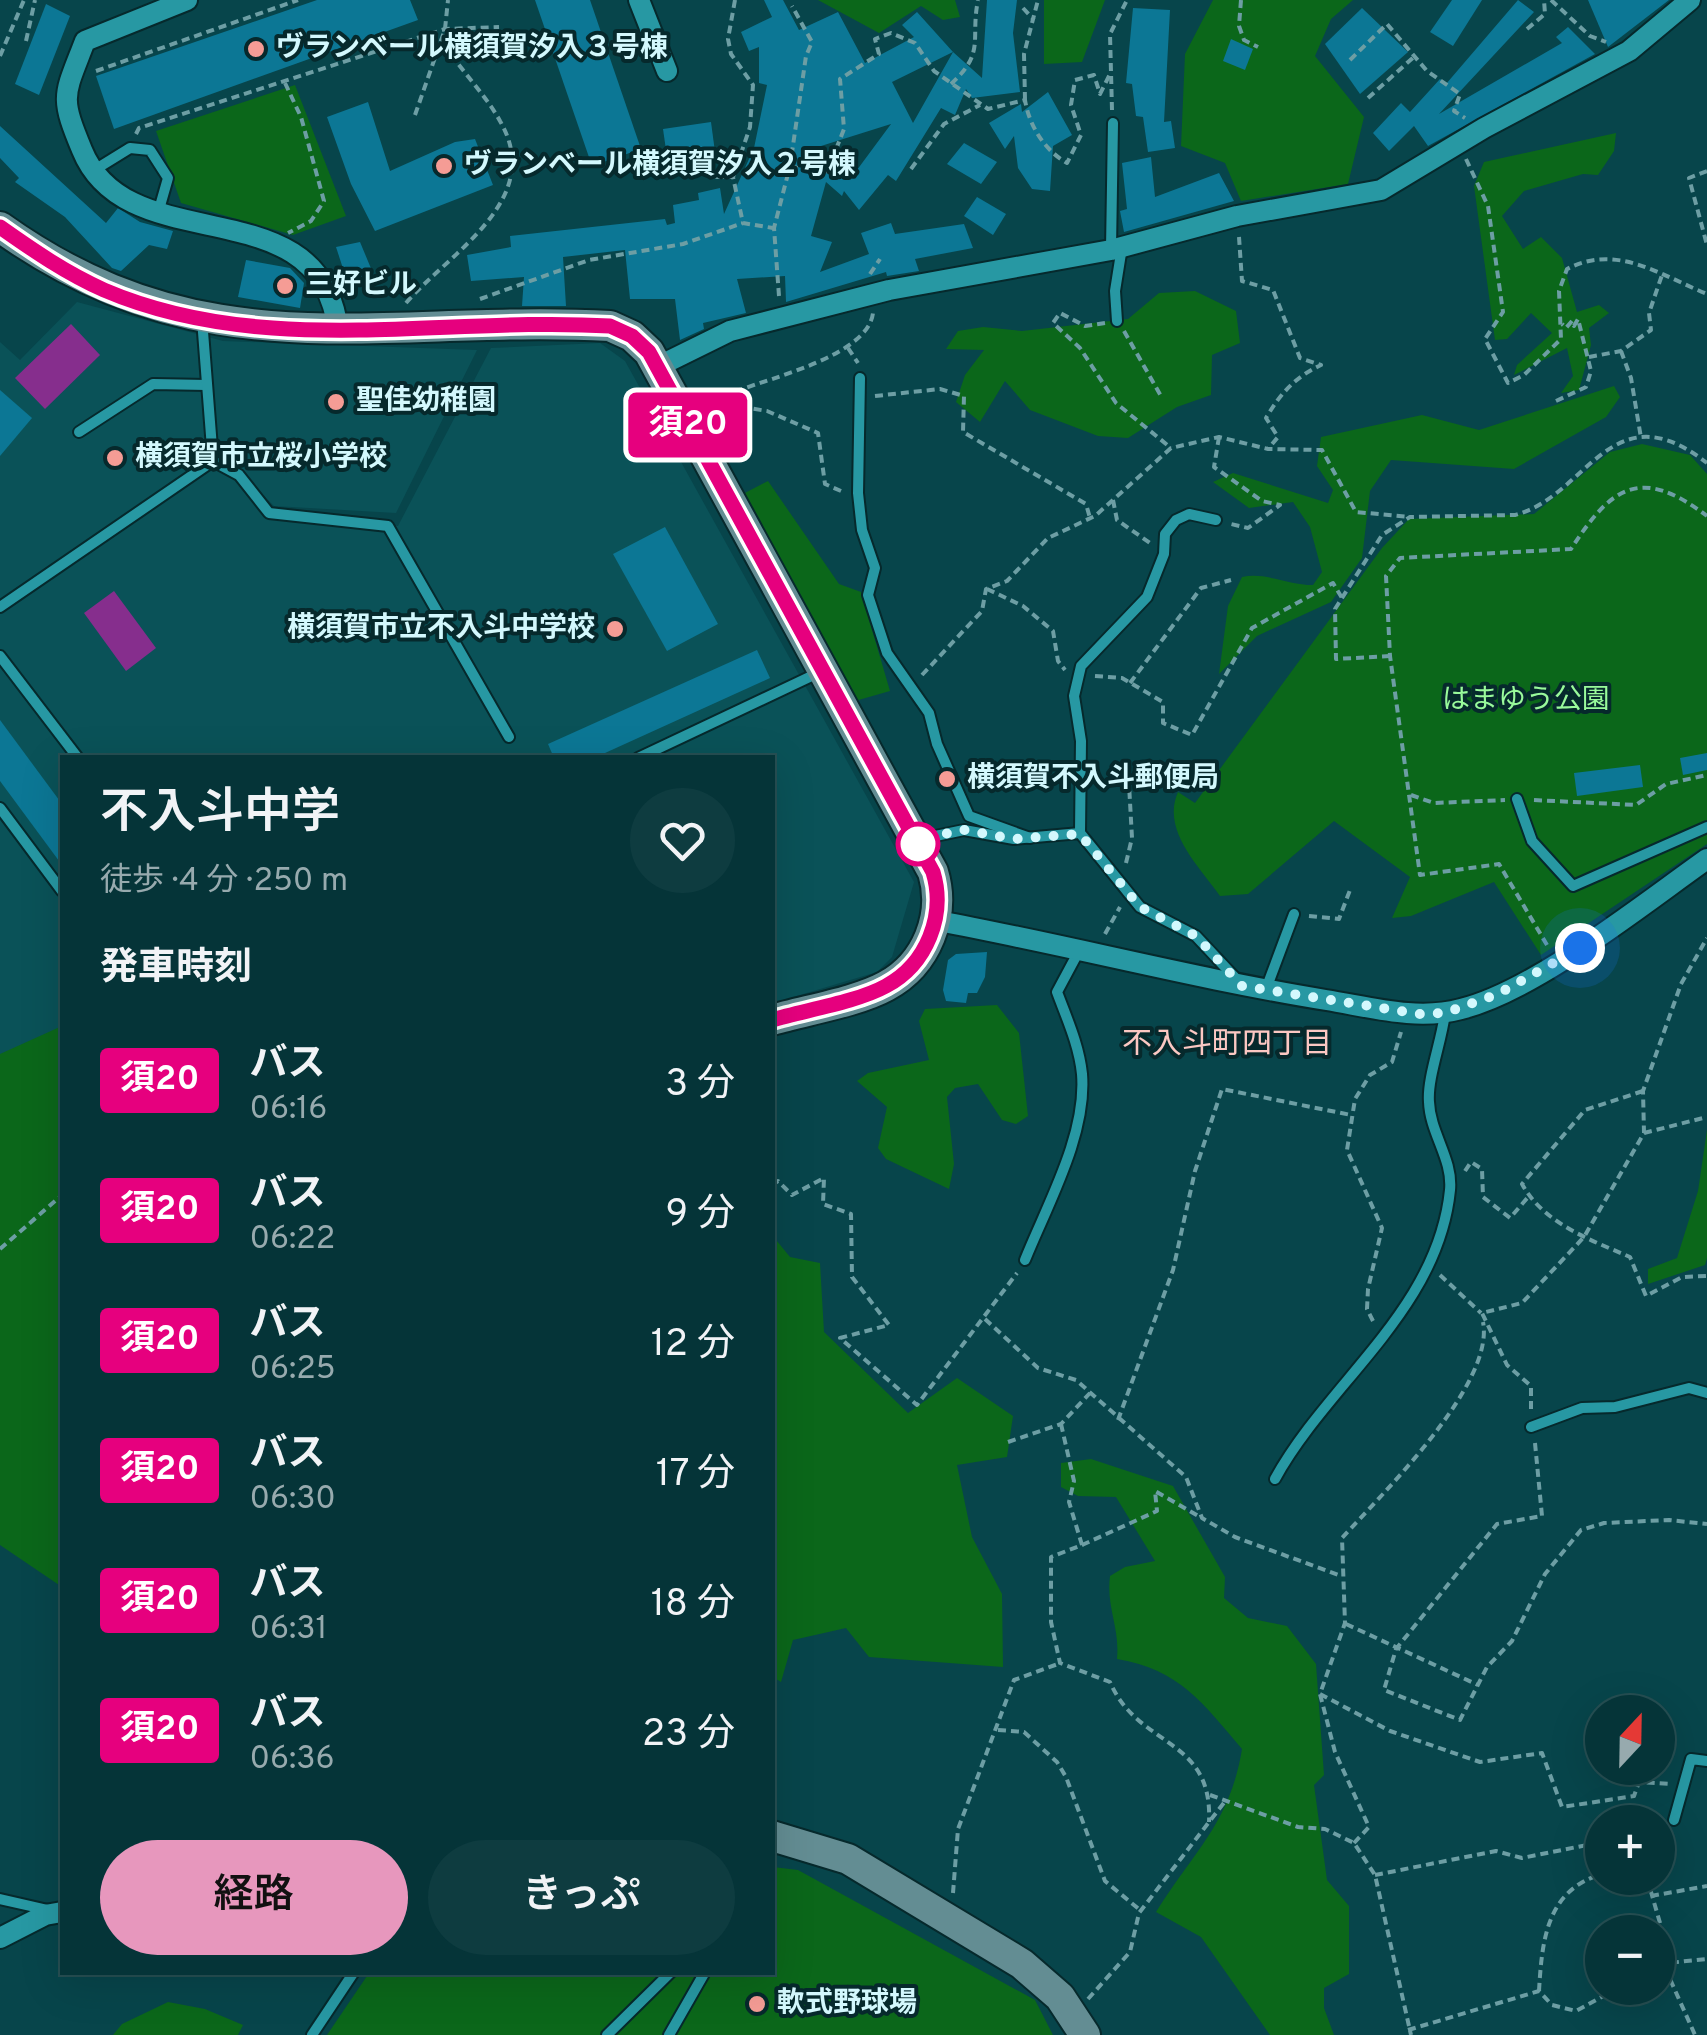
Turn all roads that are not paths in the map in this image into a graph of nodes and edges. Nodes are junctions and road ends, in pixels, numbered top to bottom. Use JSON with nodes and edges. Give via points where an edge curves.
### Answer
{"nodes":[{"id":1,"x":186,"y":0,"type":"edge"},
{"id":2,"x":638,"y":0,"type":"edge"},
{"id":3,"x":1690,"y":0,"type":"edge"},
{"id":4,"x":668,"y":71,"type":"dead end"},
{"id":5,"x":1113,"y":123,"type":"road end"},
{"id":6,"x":91,"y":172,"type":"junction"},
{"id":7,"x":158,"y":212,"type":"junction"},
{"id":8,"x":0,"y":227,"type":"edge"},
{"id":9,"x":1116,"y":248,"type":"junction"},
{"id":10,"x":202,"y":318,"type":"junction"},
{"id":11,"x":1117,"y":320,"type":"road end"},
{"id":12,"x":338,"y":331,"type":"junction"},
{"id":13,"x":656,"y":367,"type":"junction"},
{"id":14,"x":860,"y":378,"type":"dead end"},
{"id":15,"x":207,"y":385,"type":"junction"},
{"id":16,"x":79,"y":432,"type":"dead end"},
{"id":17,"x":213,"y":461,"type":"junction"},
{"id":18,"x":1216,"y":520,"type":"road end"},
{"id":19,"x":0,"y":607,"type":"edge"},
{"id":20,"x":0,"y":656,"type":"edge"},
{"id":21,"x":824,"y":670,"type":"junction"},
{"id":22,"x":509,"y":737,"type":"dead end"},
{"id":23,"x":76,"y":755,"type":"edge"},
{"id":24,"x":644,"y":755,"type":"edge"},
{"id":25,"x":1517,"y":800,"type":"road end"},
{"id":26,"x":0,"y":808,"type":"edge"},
{"id":27,"x":1707,"y":827,"type":"edge"},
{"id":28,"x":1080,"y":834,"type":"junction"},
{"id":29,"x":1030,"y":838,"type":"junction"},
{"id":30,"x":916,"y":840,"type":"junction"},
{"id":31,"x":1707,"y":859,"type":"edge"},
{"id":32,"x":60,"y":888,"type":"edge"},
{"id":33,"x":1294,"y":914,"type":"road end"},
{"id":34,"x":938,"y":921,"type":"junction"},
{"id":35,"x":1080,"y":948,"type":"junction"},
{"id":36,"x":1242,"y":986,"type":"junction"},
{"id":37,"x":1265,"y":990,"type":"junction"},
{"id":38,"x":1445,"y":1013,"type":"junction"},
{"id":39,"x":775,"y":1019,"type":"edge"},
{"id":40,"x":1025,"y":1260,"type":"road end"},
{"id":41,"x":1707,"y":1392,"type":"edge"},
{"id":42,"x":1531,"y":1427,"type":"road end"},
{"id":43,"x":1274,"y":1479,"type":"dead end"},
{"id":44,"x":1707,"y":1761,"type":"edge"},
{"id":45,"x":1675,"y":1816,"type":"edge"},
{"id":46,"x":775,"y":1837,"type":"edge"},
{"id":47,"x":0,"y":1899,"type":"edge"},
{"id":48,"x":58,"y":1912,"type":"edge"},
{"id":49,"x":0,"y":1938,"type":"edge"},
{"id":50,"x":352,"y":1975,"type":"edge"},
{"id":51,"x":668,"y":1975,"type":"edge"},
{"id":52,"x":703,"y":1975,"type":"edge"},
{"id":53,"x":312,"y":2035,"type":"edge"},
{"id":54,"x":607,"y":2035,"type":"edge"},
{"id":55,"x":670,"y":2035,"type":"edge"},
{"id":56,"x":1085,"y":2035,"type":"edge"}],
"edges":[{"from":1,"to":6,"type":"street","via":[[85,41],[67,88],[66,115]]},
{"from":2,"to":4,"type":"street"},
{"from":3,"to":9,"type":"street","via":[[1628,51],[1382,190],[1237,216]]},
{"from":5,"to":9,"type":"lane"},
{"from":6,"to":7,"type":"street","via":[[108,189]]},
{"from":6,"to":7,"type":"lane","via":[[130,148],[150,150],[168,178]]},
{"from":7,"to":12,"type":"street","via":[[289,248],[325,284]]},
{"from":8,"to":10,"type":"street","via":[[107,291]]},
{"from":9,"to":11,"type":"lane"},
{"from":9,"to":13,"type":"street","via":[[874,294],[730,331]]},
{"from":10,"to":12,"type":"street"},
{"from":10,"to":15,"type":"lane"},
{"from":12,"to":13,"type":"street","via":[[610,326],[632,336]]},
{"from":13,"to":21,"type":"street"},
{"from":14,"to":29,"type":"lane","via":[[858,494],[875,568],[868,595],[887,653],[929,713],[968,816]]},
{"from":15,"to":16,"type":"lane","via":[[153,384]]},
{"from":15,"to":17,"type":"lane"},
{"from":17,"to":19,"type":"lane"},
{"from":17,"to":22,"type":"lane","via":[[239,475],[269,514],[388,526]]},
{"from":18,"to":28,"type":"lane","via":[[1190,514],[1176,520],[1165,534],[1147,597],[1082,666],[1075,684],[1082,741]]},
{"from":20,"to":23,"type":"lane"},
{"from":21,"to":24,"type":"lane"},
{"from":21,"to":30,"type":"street"},
{"from":25,"to":27,"type":"lane","via":[[1532,841],[1573,886]]},
{"from":26,"to":32,"type":"lane"},
{"from":28,"to":29,"type":"lane"},
{"from":28,"to":36,"type":"lane","via":[[1140,907],[1196,936]]},
{"from":29,"to":30,"type":"lane","via":[[964,830]]},
{"from":30,"to":34,"type":"street","via":[[939,892]]},
{"from":31,"to":38,"type":"street","via":[[1556,961],[1498,994]]},
{"from":33,"to":37,"type":"lane"},
{"from":34,"to":35,"type":"street"},
{"from":34,"to":39,"type":"street","via":[[925,947],[887,986]]},
{"from":35,"to":36,"type":"street"},
{"from":35,"to":40,"type":"lane","via":[[1058,992],[1076,1042],[1080,1104]]},
{"from":36,"to":37,"type":"street"},
{"from":37,"to":38,"type":"street"},
{"from":38,"to":43,"type":"lane","via":[[1428,1096],[1449,1170],[1448,1198],[1428,1264],[1384,1338],[1297,1438]]},
{"from":41,"to":42,"type":"lane","via":[[1689,1388],[1615,1407],[1582,1408]]},
{"from":44,"to":45,"type":"lane","via":[[1691,1759]]},
{"from":46,"to":56,"type":"street","via":[[848,1859],[1022,1964],[1060,1996]]},
{"from":47,"to":48,"type":"lane"},
{"from":48,"to":49,"type":"street"},
{"from":50,"to":53,"type":"lane"},
{"from":51,"to":54,"type":"lane"},
{"from":52,"to":55,"type":"lane"}]}
